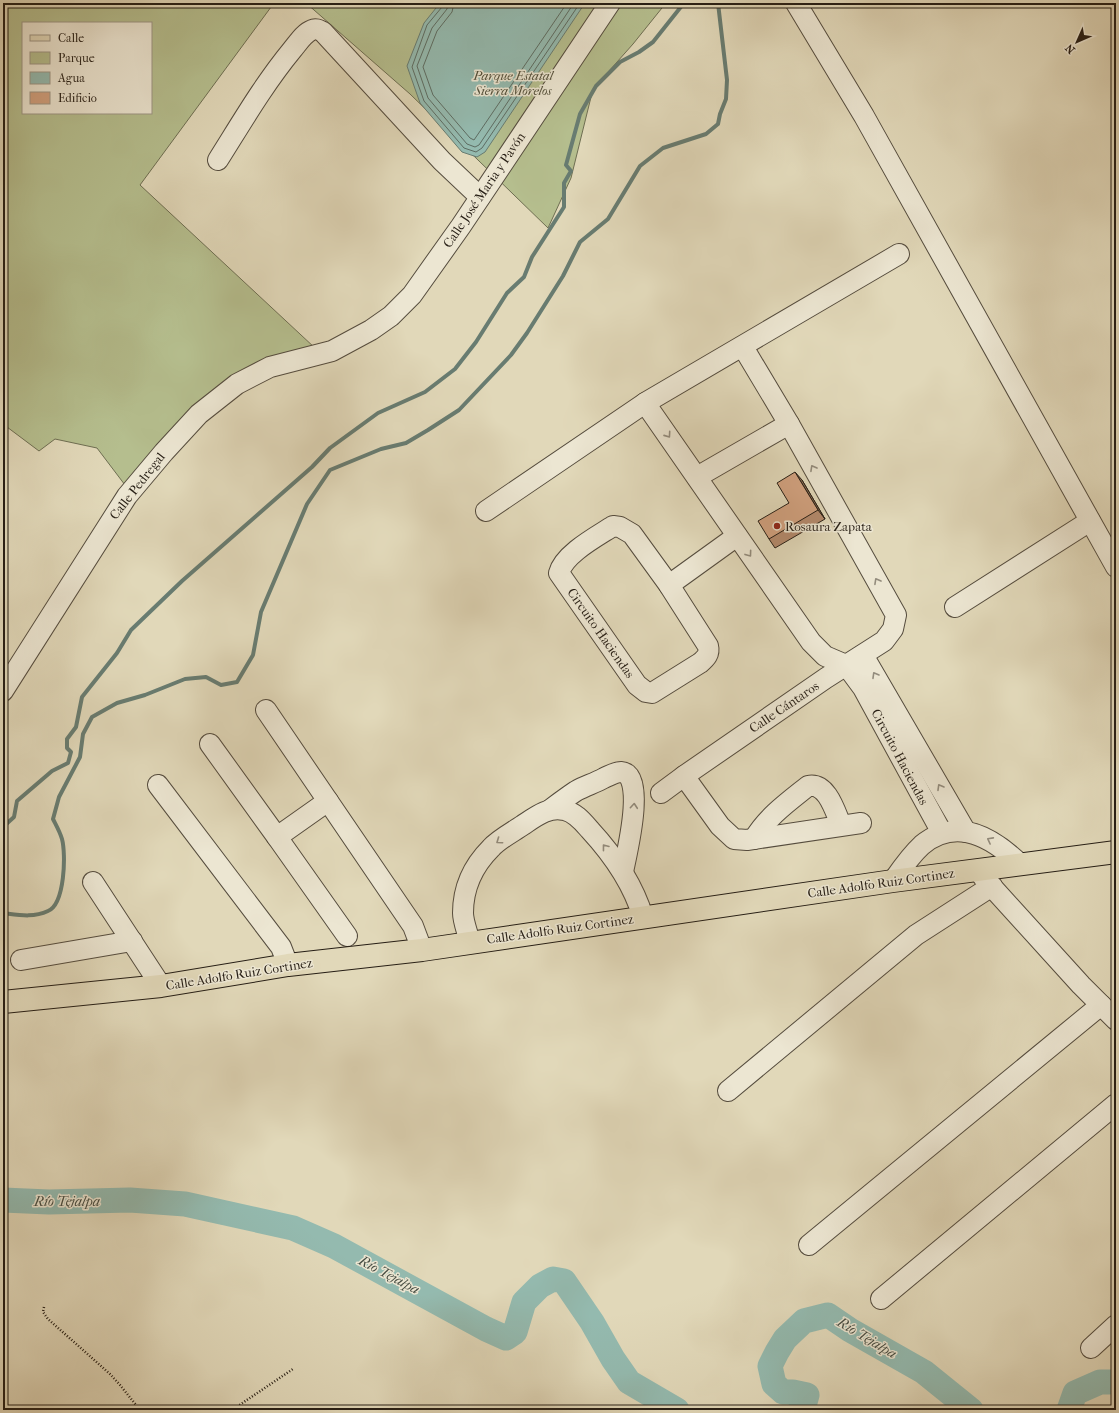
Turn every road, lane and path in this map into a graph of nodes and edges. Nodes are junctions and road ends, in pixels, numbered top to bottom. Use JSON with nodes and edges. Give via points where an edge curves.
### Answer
{"nodes":[{"id":1,"x":610,"y":3,"type":"edge"},
{"id":2,"x":796,"y":3,"type":"edge"},
{"id":3,"x":218,"y":160,"type":"dead end"},
{"id":4,"x":480,"y":197,"type":"junction"},
{"id":5,"x":899,"y":254,"type":"dead end"},
{"id":6,"x":743,"y":347,"type":"junction"},
{"id":7,"x":332,"y":351,"type":"joint"},
{"id":8,"x":645,"y":403,"type":"junction"},
{"id":9,"x":789,"y":424,"type":"junction"},
{"id":10,"x":697,"y":477,"type":"junction"},
{"id":11,"x":486,"y":511,"type":"dead end"},
{"id":12,"x":1090,"y":521,"type":"junction"},
{"id":13,"x":737,"y":536,"type":"junction"},
{"id":14,"x":1116,"y":567,"type":"edge"},
{"id":15,"x":669,"y":585,"type":"junction"},
{"id":16,"x":955,"y":607,"type":"dead end"},
{"id":17,"x":863,"y":655,"type":"junction"},
{"id":18,"x":846,"y":665,"type":"junction"},
{"id":19,"x":3,"y":691,"type":"edge"},
{"id":20,"x":266,"y":710,"type":"dead end"},
{"id":21,"x":210,"y":744,"type":"dead end"},
{"id":22,"x":684,"y":776,"type":"junction"},
{"id":23,"x":158,"y":785,"type":"dead end"},
{"id":24,"x":662,"y":793,"type":"dead end"},
{"id":25,"x":328,"y":801,"type":"junction"},
{"id":26,"x":551,"y":809,"type":"junction"},
{"id":27,"x":861,"y":823,"type":"dead end"},
{"id":28,"x":841,"y":825,"type":"junction"},
{"id":29,"x":966,"y":832,"type":"junction"},
{"id":30,"x":942,"y":834,"type":"junction"},
{"id":31,"x":277,"y":837,"type":"junction"},
{"id":32,"x":754,"y":839,"type":"junction"},
{"id":33,"x":1116,"y":852,"type":"edge"},
{"id":34,"x":1020,"y":864,"type":"junction"},
{"id":35,"x":976,"y":871,"type":"junction"},
{"id":36,"x":623,"y":872,"type":"junction"},
{"id":37,"x":893,"y":881,"type":"junction"},
{"id":38,"x":93,"y":882,"type":"dead end"},
{"id":39,"x":992,"y":886,"type":"junction"},
{"id":40,"x":643,"y":917,"type":"junction"},
{"id":41,"x":347,"y":936,"type":"dead end"},
{"id":42,"x":132,"y":941,"type":"junction"},
{"id":43,"x":470,"y":943,"type":"junction"},
{"id":44,"x":422,"y":950,"type":"junction"},
{"id":45,"x":21,"y":960,"type":"dead end"},
{"id":46,"x":288,"y":965,"type":"junction"},
{"id":47,"x":161,"y":986,"type":"junction"},
{"id":48,"x":3,"y":1002,"type":"edge"},
{"id":49,"x":1101,"y":1005,"type":"junction"},
{"id":50,"x":1116,"y":1020,"type":"edge"},
{"id":51,"x":728,"y":1091,"type":"dead end"},
{"id":52,"x":1116,"y":1104,"type":"edge"},
{"id":53,"x":809,"y":1245,"type":"dead end"},
{"id":54,"x":881,"y":1299,"type":"dead end"},
{"id":55,"x":44,"y":1307,"type":"dead end"},
{"id":56,"x":1116,"y":1326,"type":"edge"},
{"id":57,"x":1091,"y":1348,"type":"dead end"},
{"id":58,"x":294,"y":1369,"type":"dead end"},
{"id":59,"x":140,"y":1410,"type":"edge"},
{"id":60,"x":232,"y":1410,"type":"edge"}],
"edges":[{"from":1,"to":4,"type":"street","name":"Calle José Maria y Pavón"},
{"from":2,"to":12,"type":"street","via":[[864,116]]},
{"from":3,"to":4,"type":"street","via":[[282,63],[304,36],[317,29],[323,32],[442,161]]},
{"from":4,"to":7,"type":"street","name":"Calle José Maria y Pavón","via":[[412,295],[371,330]]},
{"from":5,"to":6,"type":"street"},
{"from":6,"to":8,"type":"street"},
{"from":6,"to":9,"type":"street"},
{"from":7,"to":19,"type":"street","name":"Calle Pedregal","via":[[270,368],[237,384],[199,414],[127,496]]},
{"from":8,"to":10,"type":"street","one_way":true},
{"from":8,"to":11,"type":"street"},
{"from":9,"to":10,"type":"street"},
{"from":17,"to":9,"type":"street","name":"Calle Cántaros","one_way":true,"via":[[884,641],[893,629],[896,616]]},
{"from":10,"to":13,"type":"street"},
{"from":12,"to":14,"type":"street"},
{"from":12,"to":16,"type":"street"},
{"from":13,"to":15,"type":"street"},
{"from":13,"to":18,"type":"street","one_way":true,"via":[[810,642],[825,656]]},
{"from":15,"to":15,"type":"street","name":"Circuito Haciendas","via":[[632,534],[620,527],[612,526],[571,555],[561,566],[559,573],[637,685],[652,693],[700,663],[709,652],[708,646]]},
{"from":17,"to":18,"type":"street","name":"Calle Cántaros"},
{"from":29,"to":17,"type":"street","name":"Circuito Haciendas","one_way":true},
{"from":18,"to":22,"type":"street","name":"Calle Cántaros"},
{"from":18,"to":30,"type":"street","name":"Circuito Haciendas","via":[[874,707]]},
{"from":20,"to":25,"type":"street"},
{"from":21,"to":31,"type":"street"},
{"from":22,"to":24,"type":"street","name":"Calle Cántaros"},
{"from":22,"to":32,"type":"street","via":[[720,826],[734,839]]},
{"from":23,"to":46,"type":"street","via":[[281,947]]},
{"from":25,"to":31,"type":"street"},
{"from":25,"to":44,"type":"street","via":[[413,926]]},
{"from":36,"to":26,"type":"street","one_way":true,"via":[[579,818],[564,810]]},
{"from":36,"to":26,"type":"street","one_way":true,"via":[[634,808],[632,783],[626,774],[613,774],[577,791]]},
{"from":26,"to":43,"type":"street","one_way":true,"via":[[529,820],[491,847],[476,865],[468,879],[464,896],[463,914]]},
{"from":27,"to":28,"type":"street"},
{"from":28,"to":32,"type":"street"},
{"from":28,"to":32,"type":"street","via":[[825,791],[814,785],[808,786],[779,809],[761,827]]},
{"from":29,"to":30,"type":"street"},
{"from":34,"to":29,"type":"street","one_way":true,"via":[[1006,850],[989,839]]},
{"from":30,"to":37,"type":"street","via":[[919,848],[906,861]]},
{"from":31,"to":41,"type":"street"},
{"from":33,"to":34,"type":"main road","name":"Calle Adolfo Ruiz Cortinez"},
{"from":34,"to":35,"type":"main road","name":"Calle Adolfo Ruiz Cortinez"},
{"from":35,"to":37,"type":"main road","name":"Calle Adolfo Ruiz Cortinez"},
{"from":35,"to":39,"type":"street"},
{"from":36,"to":40,"type":"street"},
{"from":37,"to":40,"type":"main road","name":"Calle Adolfo Ruiz Cortinez"},
{"from":38,"to":42,"type":"street"},
{"from":39,"to":49,"type":"street"},
{"from":39,"to":51,"type":"street","via":[[916,935]]},
{"from":40,"to":43,"type":"main road","name":"Calle Adolfo Ruiz Cortinez"},
{"from":42,"to":45,"type":"street"},
{"from":42,"to":47,"type":"street"},
{"from":43,"to":44,"type":"main road","name":"Calle Adolfo Ruiz Cortinez"},
{"from":44,"to":46,"type":"main road","name":"Calle Adolfo Ruiz Cortinez"},
{"from":46,"to":47,"type":"main road","name":"Calle Adolfo Ruiz Cortinez"},
{"from":47,"to":48,"type":"main road","name":"Calle Adolfo Ruiz Cortinez"},
{"from":49,"to":50,"type":"street"},
{"from":49,"to":53,"type":"street"},
{"from":52,"to":54,"type":"street"},
{"from":55,"to":59,"type":"path","via":[[43,1312],[48,1319],[110,1374]]},
{"from":56,"to":57,"type":"street"},
{"from":58,"to":60,"type":"path"}]}
